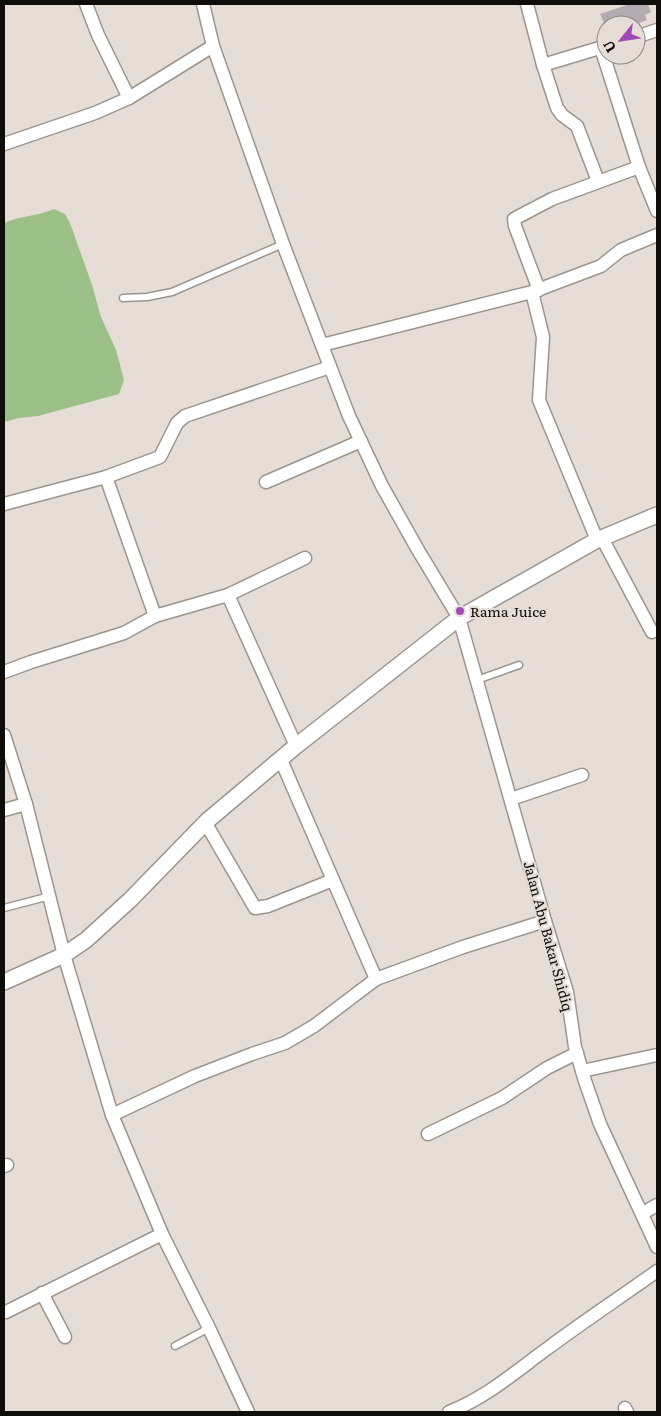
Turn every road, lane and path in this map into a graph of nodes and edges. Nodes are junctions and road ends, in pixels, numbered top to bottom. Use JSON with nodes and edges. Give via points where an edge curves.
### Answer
{"nodes":[{"id":1,"x":86,"y":4,"type":"edge"},
{"id":2,"x":203,"y":4,"type":"edge"},
{"id":3,"x":527,"y":4,"type":"edge"},
{"id":4,"x":213,"y":46,"type":"junction"},
{"id":5,"x":596,"y":49,"type":"edge"},
{"id":6,"x":543,"y":65,"type":"junction"},
{"id":7,"x":608,"y":65,"type":"edge"},
{"id":8,"x":129,"y":98,"type":"junction"},
{"id":9,"x":4,"y":144,"type":"edge"},
{"id":10,"x":639,"y":167,"type":"junction"},
{"id":11,"x":598,"y":181,"type":"junction"},
{"id":12,"x":657,"y":211,"type":"edge"},
{"id":13,"x":657,"y":235,"type":"edge"},
{"id":14,"x":283,"y":244,"type":"junction"},
{"id":15,"x":536,"y":291,"type":"junction"},
{"id":16,"x":123,"y":298,"type":"dead end"},
{"id":17,"x":322,"y":346,"type":"junction"},
{"id":18,"x":330,"y":367,"type":"junction"},
{"id":19,"x":361,"y":441,"type":"junction"},
{"id":20,"x":106,"y":477,"type":"junction"},
{"id":21,"x":266,"y":482,"type":"dead end"},
{"id":22,"x":4,"y":504,"type":"edge"},
{"id":23,"x":657,"y":515,"type":"edge"},
{"id":24,"x":600,"y":539,"type":"junction"},
{"id":25,"x":305,"y":558,"type":"dead end"},
{"id":26,"x":228,"y":595,"type":"junction"},
{"id":27,"x":155,"y":616,"type":"junction"},
{"id":28,"x":459,"y":618,"type":"junction"},
{"id":29,"x":652,"y":632,"type":"dead end"},
{"id":30,"x":519,"y":665,"type":"dead end"},
{"id":31,"x":4,"y":672,"type":"edge"},
{"id":32,"x":477,"y":680,"type":"junction"},
{"id":33,"x":4,"y":735,"type":"edge"},
{"id":34,"x":296,"y":746,"type":"junction"},
{"id":35,"x":8,"y":759,"type":"edge"},
{"id":36,"x":281,"y":760,"type":"junction"},
{"id":37,"x":582,"y":774,"type":"dead end"},
{"id":38,"x":511,"y":799,"type":"junction"},
{"id":39,"x":26,"y":804,"type":"junction"},
{"id":40,"x":4,"y":810,"type":"edge"},
{"id":41,"x":205,"y":822,"type":"junction"},
{"id":42,"x":333,"y":880,"type":"junction"},
{"id":43,"x":50,"y":896,"type":"junction"},
{"id":44,"x":4,"y":908,"type":"edge"},
{"id":45,"x":545,"y":921,"type":"junction"},
{"id":46,"x":64,"y":954,"type":"junction"},
{"id":47,"x":376,"y":979,"type":"junction"},
{"id":48,"x":4,"y":982,"type":"edge"},
{"id":49,"x":577,"y":1053,"type":"junction"},
{"id":50,"x":657,"y":1055,"type":"edge"},
{"id":51,"x":582,"y":1071,"type":"junction"},
{"id":52,"x":112,"y":1115,"type":"junction"},
{"id":53,"x":428,"y":1134,"type":"dead end"},
{"id":54,"x":657,"y":1205,"type":"edge"},
{"id":55,"x":643,"y":1214,"type":"junction"},
{"id":56,"x":162,"y":1234,"type":"junction"},
{"id":57,"x":657,"y":1247,"type":"edge"},
{"id":58,"x":657,"y":1271,"type":"edge"},
{"id":59,"x":42,"y":1293,"type":"junction"},
{"id":60,"x":4,"y":1310,"type":"edge"},
{"id":61,"x":209,"y":1328,"type":"junction"},
{"id":62,"x":65,"y":1337,"type":"dead end"},
{"id":63,"x":175,"y":1346,"type":"dead end"},
{"id":64,"x":248,"y":1412,"type":"edge"},
{"id":65,"x":449,"y":1412,"type":"edge"}],
"edges":[{"from":1,"to":8,"type":"street"},
{"from":2,"to":4,"type":"street","name":"Jalan Abu Bakar Shidiq"},
{"from":3,"to":6,"type":"street"},
{"from":4,"to":8,"type":"street"},
{"from":4,"to":14,"type":"street","name":"Jalan Abu Bakar Shidiq"},
{"from":5,"to":6,"type":"street"},
{"from":6,"to":11,"type":"street","via":[[557,108],[577,125]]},
{"from":7,"to":10,"type":"street"},
{"from":8,"to":9,"type":"street"},
{"from":10,"to":11,"type":"street"},
{"from":10,"to":12,"type":"street"},
{"from":11,"to":15,"type":"street","via":[[552,199],[514,219]]},
{"from":13,"to":15,"type":"street","via":[[622,250],[601,266]]},
{"from":14,"to":16,"type":"lane","via":[[172,292],[147,298]]},
{"from":14,"to":17,"type":"street","name":"Jalan Abu Bakar Shidiq"},
{"from":15,"to":17,"type":"street"},
{"from":15,"to":24,"type":"street","via":[[543,337],[539,400]]},
{"from":17,"to":18,"type":"street","name":"Jalan Abu Bakar Shidiq"},
{"from":18,"to":19,"type":"street","name":"Jalan Abu Bakar Shidiq"},
{"from":18,"to":20,"type":"street","via":[[185,416],[160,457]]},
{"from":19,"to":21,"type":"street"},
{"from":19,"to":28,"type":"street","name":"Jalan Abu Bakar Shidiq","via":[[382,486]]},
{"from":20,"to":22,"type":"street"},
{"from":20,"to":27,"type":"street"},
{"from":23,"to":24,"type":"street"},
{"from":24,"to":28,"type":"street"},
{"from":24,"to":29,"type":"street"},
{"from":25,"to":26,"type":"street"},
{"from":26,"to":27,"type":"street"},
{"from":26,"to":34,"type":"street"},
{"from":27,"to":31,"type":"street","via":[[124,633]]},
{"from":28,"to":32,"type":"street","name":"Jalan Abu Bakar Shidiq"},
{"from":28,"to":34,"type":"street"},
{"from":30,"to":32,"type":"lane"},
{"from":32,"to":38,"type":"street","name":"Jalan Abu Bakar Shidiq"},
{"from":33,"to":35,"type":"street"},
{"from":34,"to":36,"type":"street"},
{"from":35,"to":39,"type":"street"},
{"from":36,"to":41,"type":"street"},
{"from":36,"to":42,"type":"street"},
{"from":37,"to":38,"type":"street"},
{"from":38,"to":45,"type":"street","name":"Jalan Abu Bakar Shidiq"},
{"from":39,"to":40,"type":"street"},
{"from":39,"to":43,"type":"street"},
{"from":41,"to":42,"type":"street","via":[[255,908],[268,906]]},
{"from":41,"to":46,"type":"street","via":[[130,900],[86,940]]},
{"from":42,"to":47,"type":"street"},
{"from":43,"to":44,"type":"lane"},
{"from":43,"to":46,"type":"street"},
{"from":45,"to":47,"type":"street"},
{"from":45,"to":49,"type":"street","name":"Jalan Abu Bakar Shidiq","via":[[567,992]]},
{"from":46,"to":48,"type":"street"},
{"from":46,"to":52,"type":"street"},
{"from":47,"to":52,"type":"street","via":[[290,1041],[195,1076]]},
{"from":49,"to":51,"type":"street","name":"Jalan Abu Bakar Shidiq"},
{"from":49,"to":53,"type":"street","via":[[547,1068],[502,1098]]},
{"from":50,"to":51,"type":"street"},
{"from":51,"to":55,"type":"street","name":"Jalan Abu Bakar Shidiq","via":[[600,1124]]},
{"from":52,"to":56,"type":"street"},
{"from":54,"to":55,"type":"street"},
{"from":55,"to":57,"type":"street","name":"Jalan Abu Bakar Shidiq"},
{"from":56,"to":59,"type":"street"},
{"from":56,"to":61,"type":"street"},
{"from":58,"to":65,"type":"street","via":[[506,1380]]},
{"from":59,"to":60,"type":"street"},
{"from":59,"to":62,"type":"street"},
{"from":61,"to":63,"type":"lane"},
{"from":61,"to":64,"type":"street"}]}
